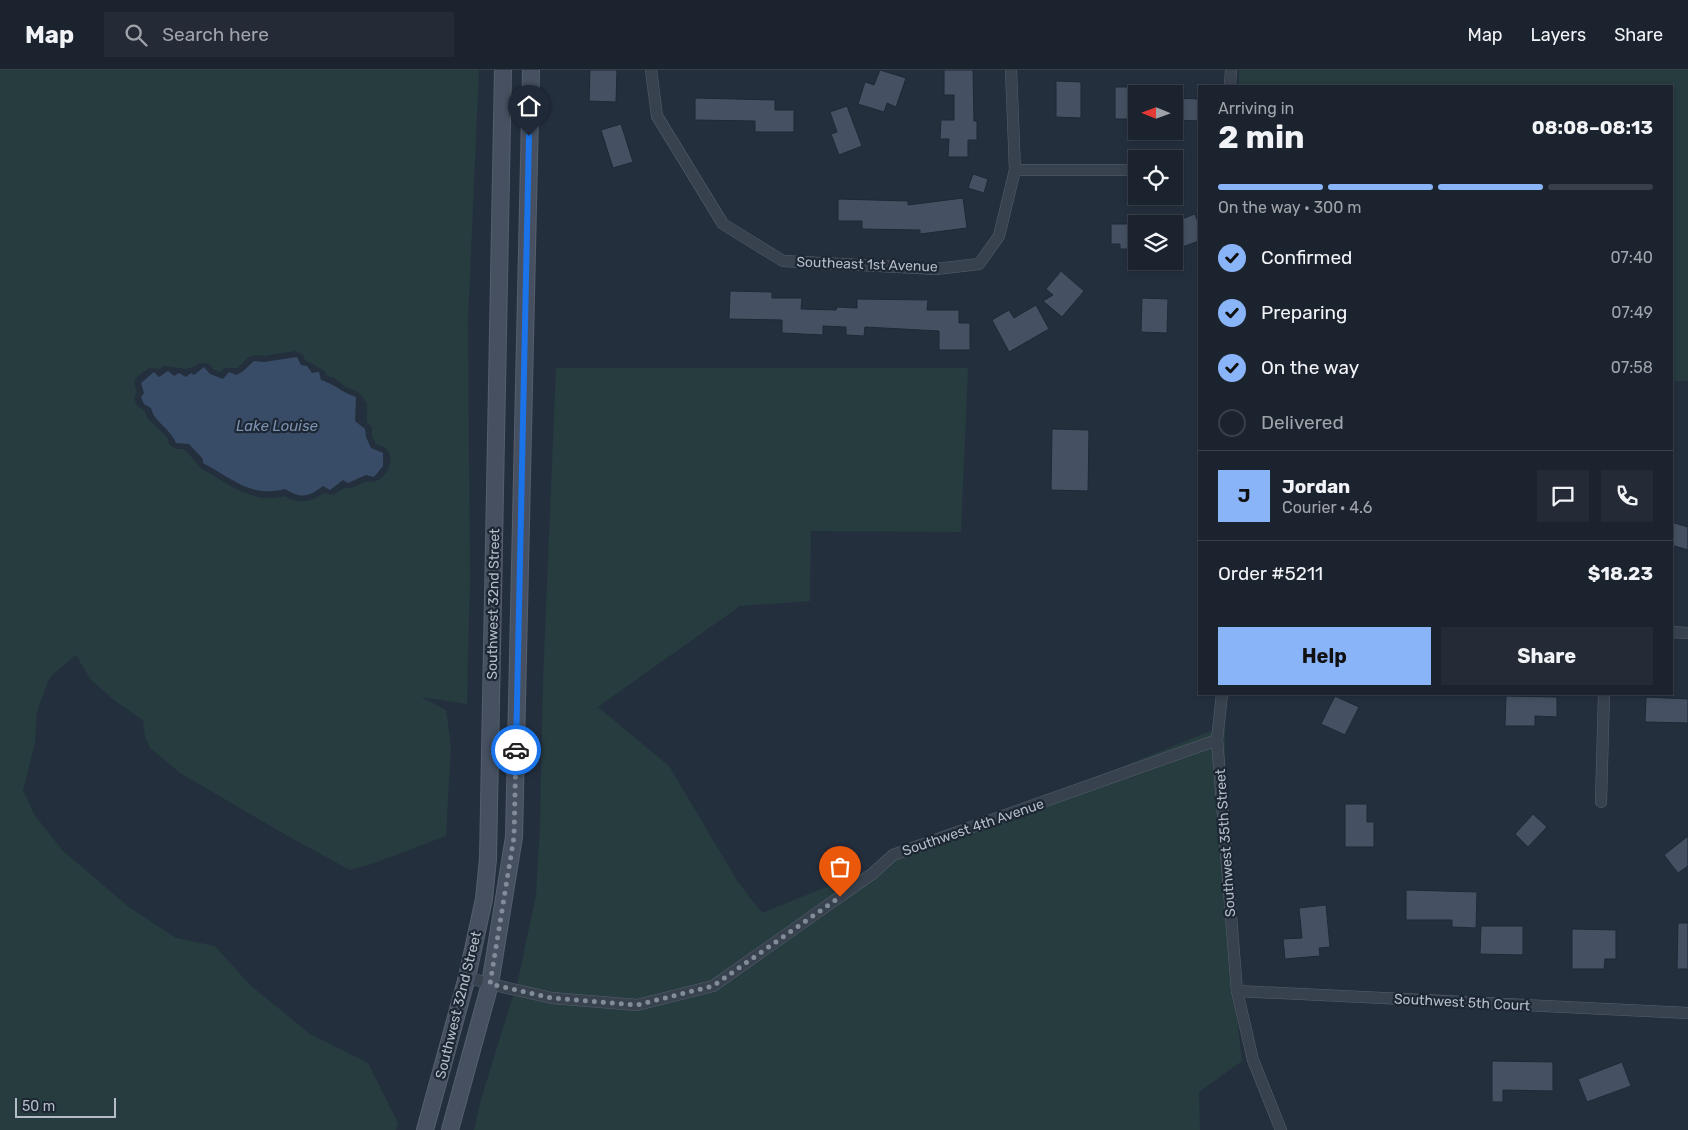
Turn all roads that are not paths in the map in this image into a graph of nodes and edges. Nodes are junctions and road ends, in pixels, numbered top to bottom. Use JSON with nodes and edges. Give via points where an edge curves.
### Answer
{"nodes":[{"id":1,"x":502,"y":70,"type":"edge"},
{"id":2,"x":531,"y":70,"type":"edge"},
{"id":3,"x":651,"y":70,"type":"edge"},
{"id":4,"x":1011,"y":70,"type":"edge"},
{"id":5,"x":1230,"y":70,"type":"edge"},
{"id":6,"x":1230,"y":85,"type":"edge"},
{"id":7,"x":1015,"y":170,"type":"junction"},
{"id":8,"x":1128,"y":170,"type":"edge"},
{"id":9,"x":1673,"y":632,"type":"edge"},
{"id":10,"x":1688,"y":633,"type":"edge"},
{"id":11,"x":1222,"y":695,"type":"edge"},
{"id":12,"x":1604,"y":695,"type":"edge"},
{"id":13,"x":1217,"y":740,"type":"junction"},
{"id":14,"x":1601,"y":802,"type":"dead end"},
{"id":15,"x":467,"y":977,"type":"junction"},
{"id":16,"x":490,"y":984,"type":"junction"},
{"id":17,"x":1237,"y":992,"type":"junction"},
{"id":18,"x":1688,"y":1013,"type":"edge"},
{"id":19,"x":426,"y":1130,"type":"edge"},
{"id":20,"x":450,"y":1130,"type":"edge"},
{"id":21,"x":1281,"y":1130,"type":"edge"}],
"edges":[{"from":1,"to":15,"type":"main road","name":"Southwest 32nd Street","via":[[488,859],[484,899]]},
{"from":2,"to":16,"type":"main road","name":"Southwest 32nd Street","via":[[514,837]]},
{"from":3,"to":7,"type":"street","name":"Southeast 1st Avenue","via":[[658,116],[723,224],[784,261],[936,269],[979,264],[998,236]]},
{"from":4,"to":7,"type":"street","name":"Southeast 1st Avenue"},
{"from":5,"to":6,"type":"street"},
{"from":7,"to":8,"type":"street"},
{"from":9,"to":10,"type":"street"},
{"from":11,"to":13,"type":"street","name":"Southwest 35th Street"},
{"from":12,"to":14,"type":"street"},
{"from":13,"to":16,"type":"street","name":"Southwest 4th Avenue","via":[[893,855],[872,874],[713,986],[637,1005],[552,998]]},
{"from":13,"to":17,"type":"street","name":"Southwest 35th Street"},
{"from":15,"to":16,"type":"street","name":"Southwest 4th Avenue"},
{"from":15,"to":19,"type":"main road","name":"Southwest 32nd Street"},
{"from":16,"to":20,"type":"main road","name":"Southwest 32nd Street"},
{"from":17,"to":18,"type":"street","name":"Southwest 5th Court"},
{"from":17,"to":21,"type":"street","name":"Southwest 35th Street","via":[[1253,1060]]}]}
